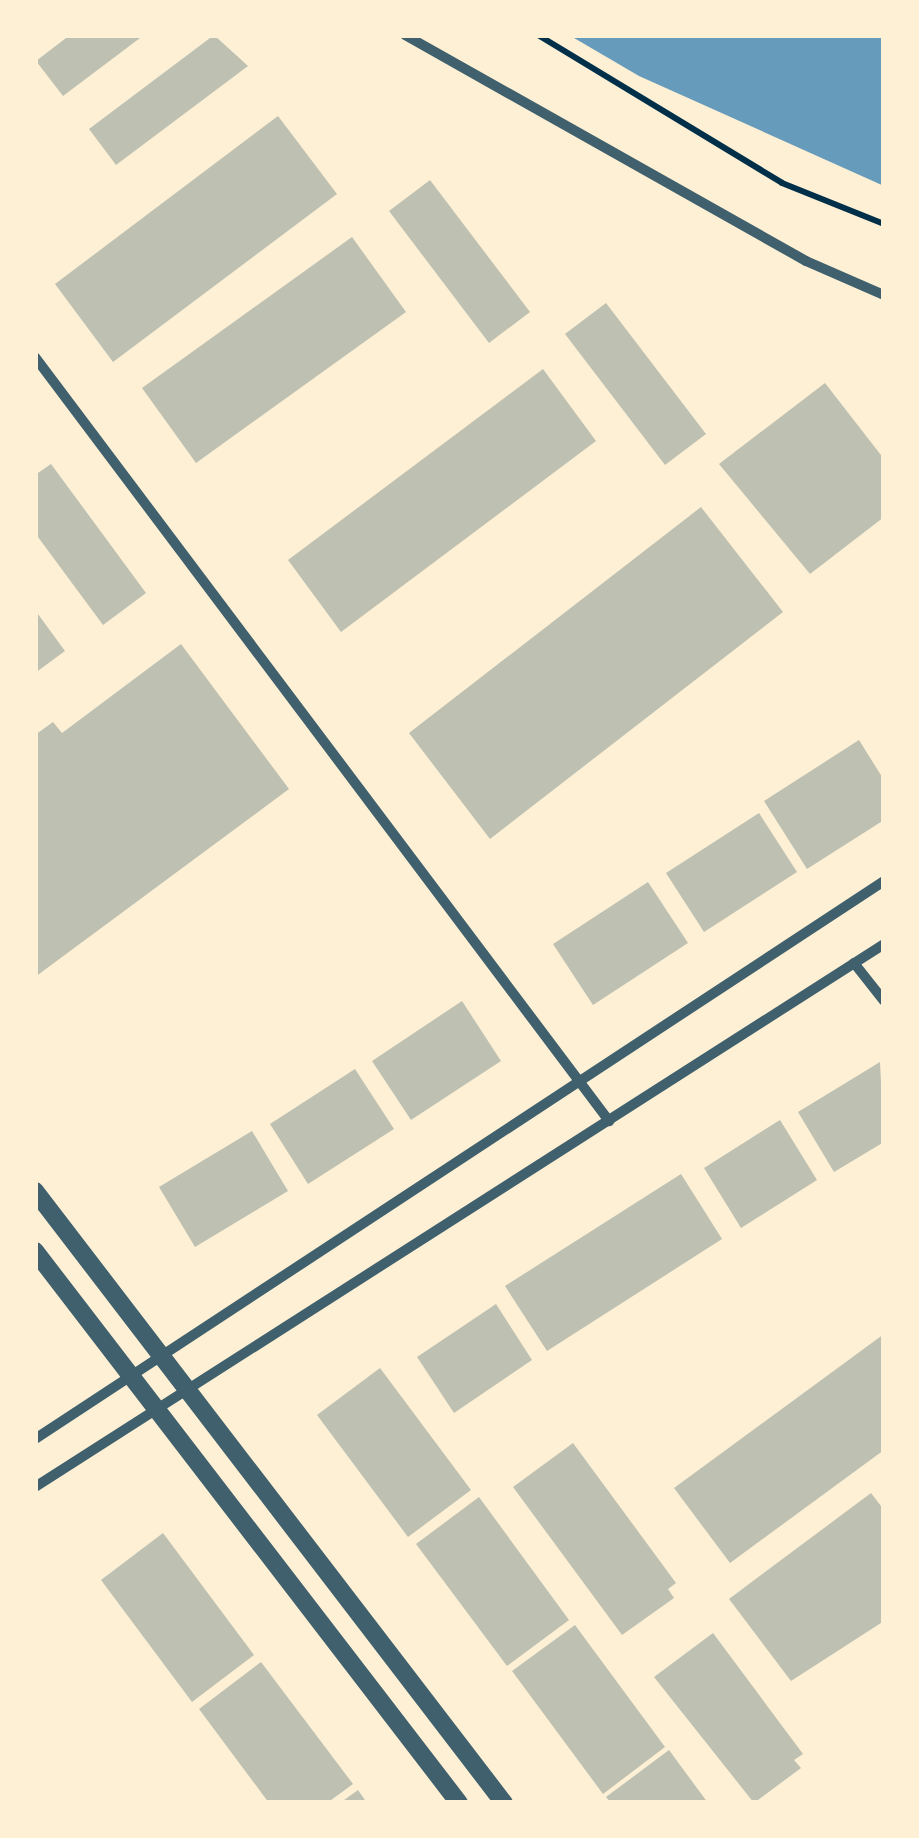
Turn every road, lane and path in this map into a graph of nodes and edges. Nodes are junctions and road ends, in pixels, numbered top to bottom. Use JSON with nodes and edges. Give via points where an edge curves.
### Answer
{"nodes":[{"id":1,"x":405,"y":35,"type":"edge"},
{"id":2,"x":538,"y":35,"type":"edge"},
{"id":3,"x":884,"y":224,"type":"edge"},
{"id":4,"x":884,"y":295,"type":"edge"},
{"id":5,"x":35,"y":356,"type":"edge"},
{"id":6,"x":884,"y":881,"type":"edge"},
{"id":7,"x":884,"y":944,"type":"edge"},
{"id":8,"x":854,"y":963,"type":"junction"},
{"id":9,"x":884,"y":1001,"type":"edge"},
{"id":10,"x":578,"y":1081,"type":"junction"},
{"id":11,"x":609,"y":1121,"type":"junction"},
{"id":12,"x":35,"y":1192,"type":"edge"},
{"id":13,"x":35,"y":1251,"type":"edge"},
{"id":14,"x":157,"y":1358,"type":"junction"},
{"id":15,"x":130,"y":1379,"type":"junction"},
{"id":16,"x":184,"y":1393,"type":"junction"},
{"id":17,"x":154,"y":1411,"type":"junction"},
{"id":18,"x":35,"y":1439,"type":"edge"},
{"id":19,"x":35,"y":1487,"type":"edge"},
{"id":20,"x":459,"y":1803,"type":"edge"},
{"id":21,"x":504,"y":1803,"type":"edge"}],
"edges":[{"from":1,"to":4,"type":"street","via":[[806,261]]},
{"from":2,"to":3,"type":"path","via":[[782,182]]},
{"from":5,"to":10,"type":"street"},
{"from":6,"to":10,"type":"street"},
{"from":7,"to":8,"type":"street"},
{"from":8,"to":9,"type":"street"},
{"from":8,"to":11,"type":"street"},
{"from":10,"to":11,"type":"street"},
{"from":10,"to":14,"type":"street"},
{"from":11,"to":16,"type":"street"},
{"from":12,"to":14,"type":"street"},
{"from":13,"to":15,"type":"street"},
{"from":14,"to":15,"type":"street"},
{"from":14,"to":16,"type":"street"},
{"from":15,"to":17,"type":"street"},
{"from":15,"to":18,"type":"street"},
{"from":16,"to":17,"type":"street"},
{"from":16,"to":21,"type":"street"},
{"from":17,"to":19,"type":"street"},
{"from":17,"to":20,"type":"street"}]}
